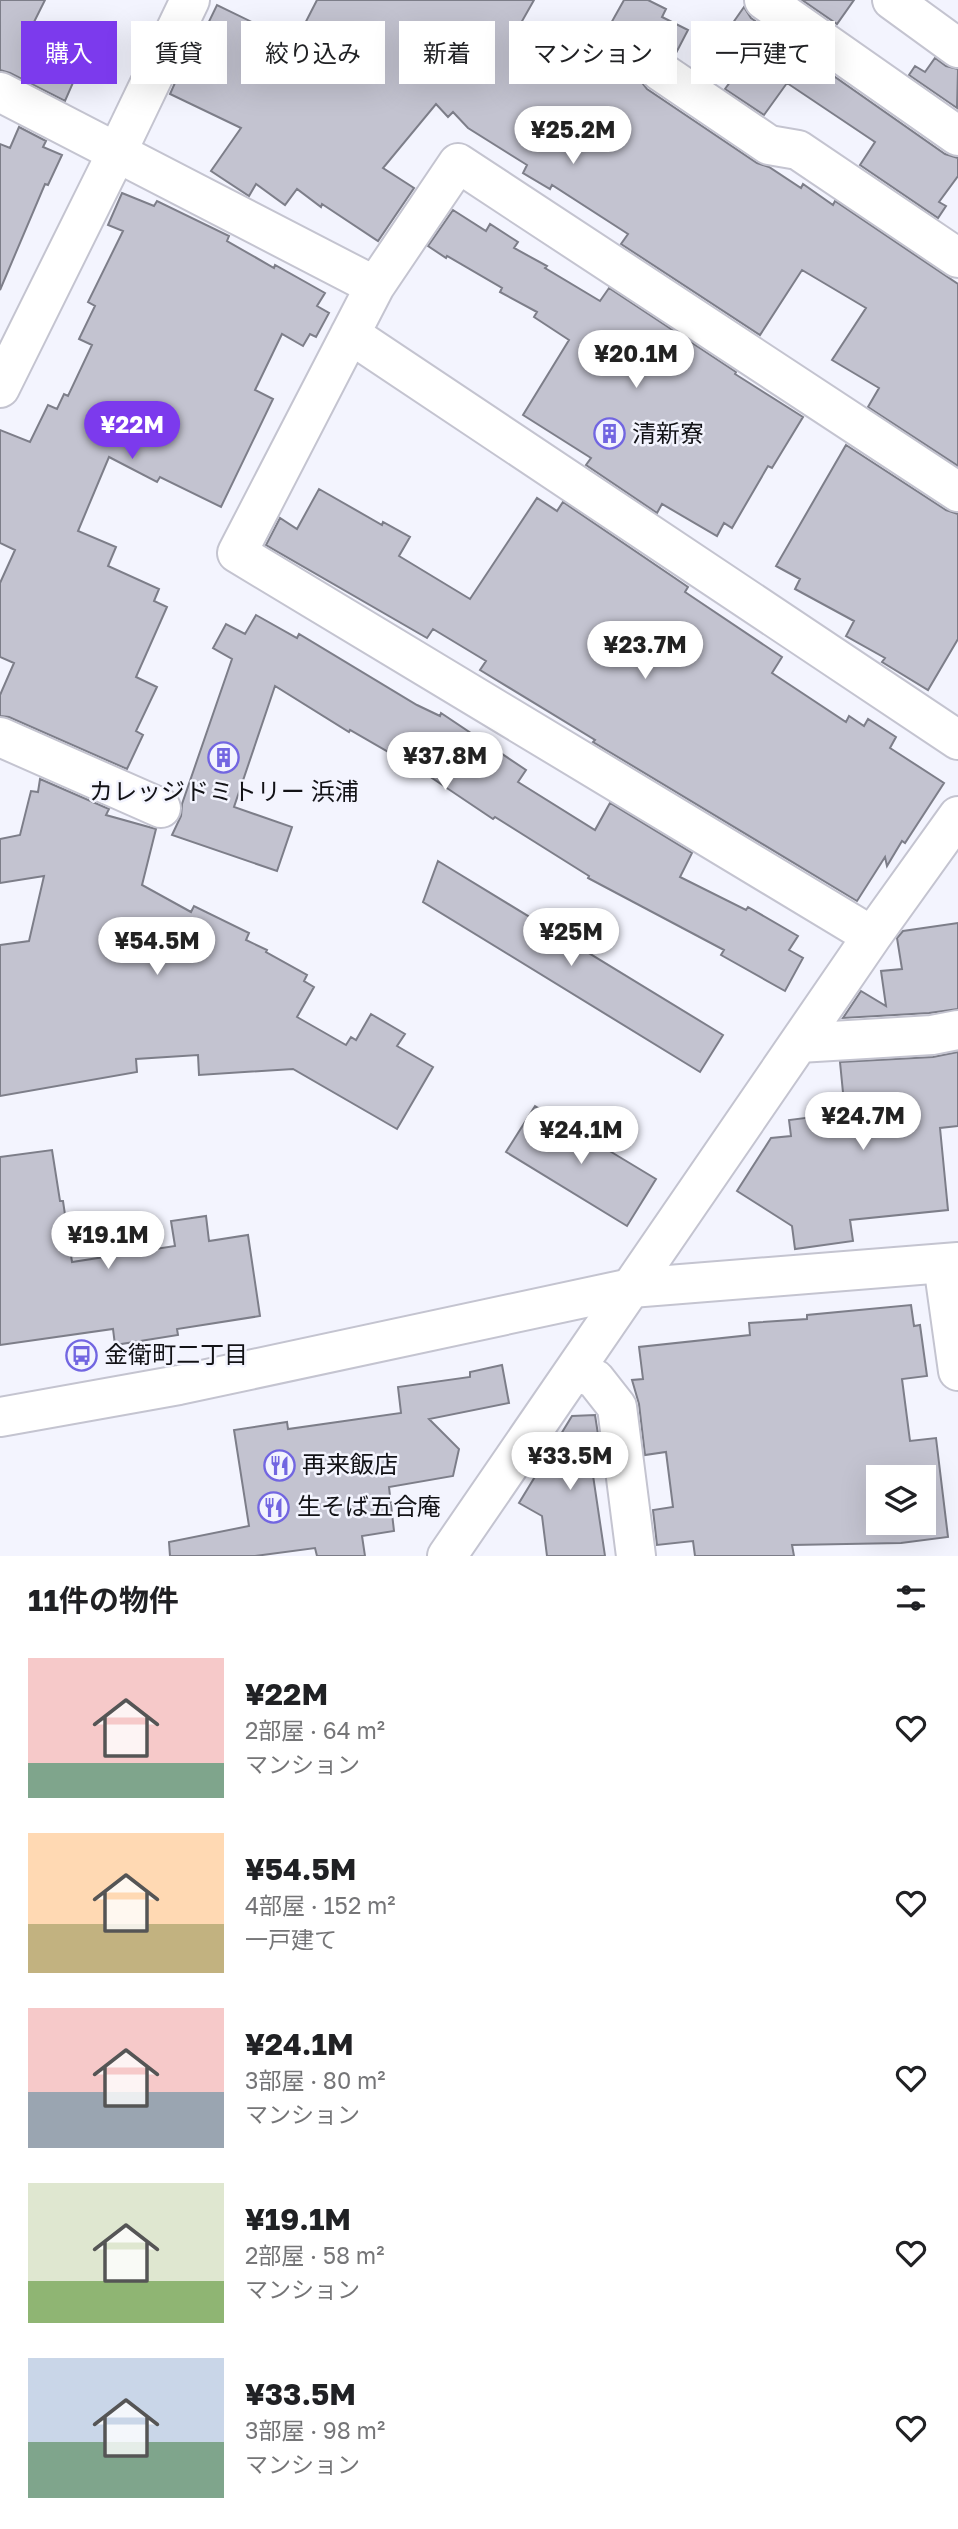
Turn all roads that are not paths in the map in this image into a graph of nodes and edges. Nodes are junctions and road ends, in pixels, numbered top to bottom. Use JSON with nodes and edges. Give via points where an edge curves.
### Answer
{"nodes":[{"id":1,"x":190,"y":0,"type":"edge"},
{"id":2,"x":764,"y":0,"type":"edge"},
{"id":3,"x":892,"y":0,"type":"edge"},
{"id":4,"x":958,"y":48,"type":"edge"},
{"id":5,"x":677,"y":83,"type":"edge"},
{"id":6,"x":0,"y":92,"type":"edge"},
{"id":7,"x":958,"y":136,"type":"edge"},
{"id":8,"x":117,"y":152,"type":"junction"},
{"id":9,"x":958,"y":258,"type":"edge"},
{"id":10,"x":375,"y":286,"type":"junction"},
{"id":11,"x":350,"y":334,"type":"junction"},
{"id":12,"x":0,"y":388,"type":"edge"},
{"id":13,"x":958,"y":492,"type":"edge"},
{"id":14,"x":0,"y":737,"type":"edge"},
{"id":15,"x":958,"y":740,"type":"edge"},
{"id":16,"x":161,"y":807,"type":"dead end"},
{"id":17,"x":958,"y":816,"type":"edge"},
{"id":18,"x":872,"y":936,"type":"junction"},
{"id":19,"x":958,"y":1030,"type":"edge"},
{"id":20,"x":799,"y":1043,"type":"junction"},
{"id":21,"x":951,"y":1263,"type":"edge"},
{"id":22,"x":631,"y":1288,"type":"junction"},
{"id":23,"x":576,"y":1371,"type":"junction"},
{"id":24,"x":958,"y":1371,"type":"edge"},
{"id":25,"x":0,"y":1417,"type":"edge"},
{"id":26,"x":447,"y":1556,"type":"edge"},
{"id":27,"x":636,"y":1556,"type":"edge"}],
"edges":[{"from":1,"to":8,"type":"street"},
{"from":2,"to":7,"type":"street"},
{"from":3,"to":4,"type":"street"},
{"from":5,"to":9,"type":"street","via":[[769,145],[798,150]]},
{"from":6,"to":8,"type":"street"},
{"from":8,"to":10,"type":"street"},
{"from":8,"to":12,"type":"street"},
{"from":10,"to":11,"type":"street"},
{"from":10,"to":13,"type":"street","via":[[458,163]]},
{"from":11,"to":15,"type":"street"},
{"from":11,"to":18,"type":"street","via":[[237,553]]},
{"from":14,"to":16,"type":"street"},
{"from":17,"to":18,"type":"street"},
{"from":18,"to":20,"type":"street"},
{"from":19,"to":20,"type":"street"},
{"from":20,"to":22,"type":"street"},
{"from":21,"to":22,"type":"street"},
{"from":21,"to":24,"type":"street"},
{"from":22,"to":23,"type":"street"},
{"from":22,"to":25,"type":"street","via":[[179,1385]]},
{"from":23,"to":26,"type":"street"},
{"from":23,"to":27,"type":"street","via":[[595,1379],[617,1407]]}]}
